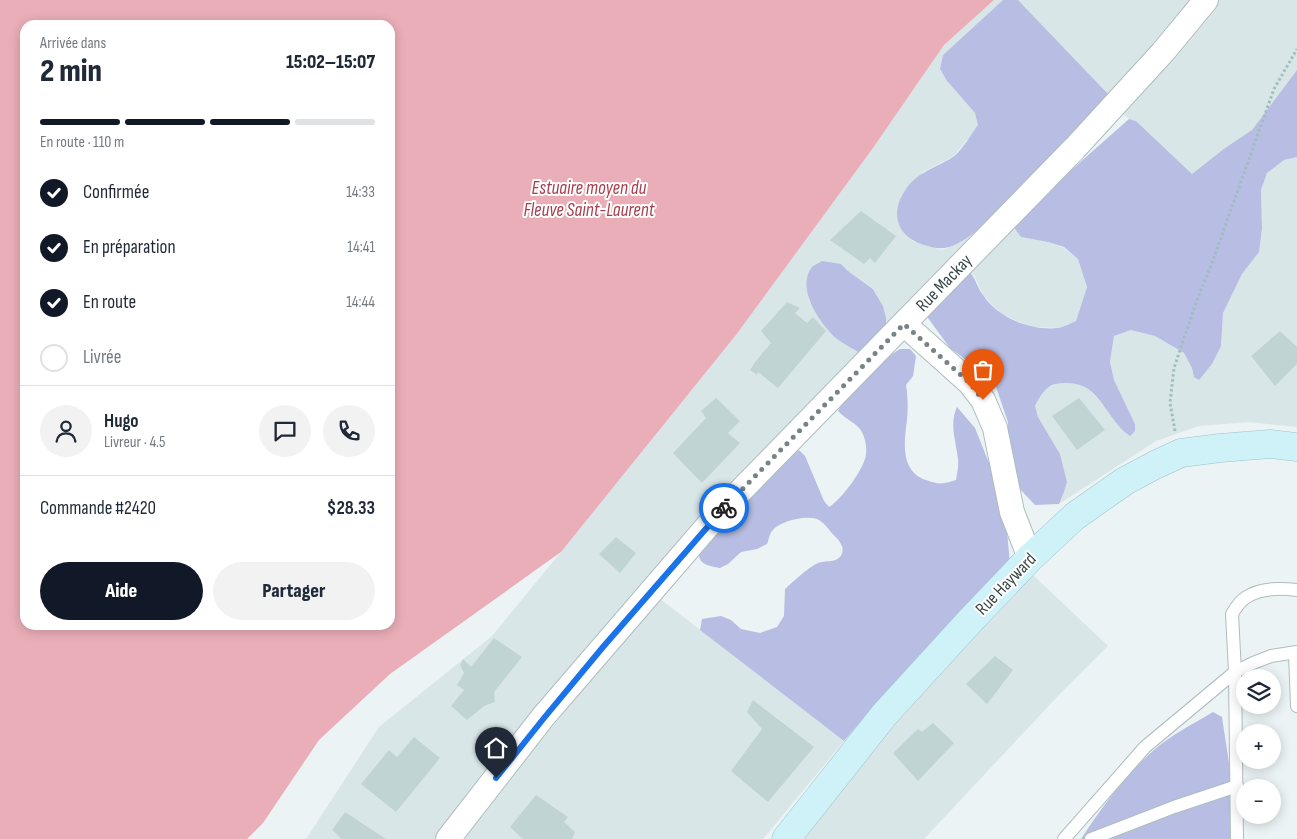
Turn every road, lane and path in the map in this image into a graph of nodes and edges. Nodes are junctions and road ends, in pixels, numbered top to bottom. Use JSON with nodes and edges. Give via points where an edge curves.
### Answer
{"nodes":[{"id":1,"x":1206,"y":0,"type":"edge"},
{"id":2,"x":1297,"y":49,"type":"edge"},
{"id":3,"x":904,"y":324,"type":"junction"},
{"id":4,"x":1297,"y":447,"type":"edge"},
{"id":5,"x":1181,"y":453,"type":"junction"},
{"id":6,"x":1030,"y":558,"type":"junction"},
{"id":7,"x":1297,"y":590,"type":"edge"},
{"id":8,"x":1296,"y":653,"type":"edge"},
{"id":9,"x":1235,"y":672,"type":"junction"},
{"id":10,"x":1297,"y":706,"type":"edge"},
{"id":11,"x":1237,"y":779,"type":"edge"},
{"id":12,"x":1236,"y":786,"type":"edge"},
{"id":13,"x":1237,"y":824,"type":"edge"},
{"id":14,"x":448,"y":839,"type":"edge"},
{"id":15,"x":786,"y":839,"type":"edge"},
{"id":16,"x":1064,"y":839,"type":"edge"},
{"id":17,"x":1091,"y":839,"type":"edge"},
{"id":18,"x":1237,"y":839,"type":"edge"}],
"edges":[{"from":1,"to":3,"type":"street","name":"Rue Mackay","via":[[1075,148]]},
{"from":2,"to":5,"type":"path","via":[[1274,89],[1174,368],[1170,404]]},
{"from":3,"to":6,"type":"street","via":[[970,383],[983,400],[994,428],[1012,512]]},
{"from":3,"to":14,"type":"street","name":"Rue Mackay","via":[[718,514],[549,710]]},
{"from":4,"to":5,"type":"street","name":"Rue Hayward","via":[[1270,444]]},
{"from":5,"to":6,"type":"street","name":"Rue Hayward","via":[[1125,481],[1075,516]]},
{"from":6,"to":15,"type":"street","name":"Rue Hayward","via":[[884,715]]},
{"from":7,"to":9,"type":"lane","via":[[1261,592],[1245,598],[1237,606],[1231,623]]},
{"from":8,"to":9,"type":"lane","via":[[1271,656]]},
{"from":8,"to":10,"type":"lane"},
{"from":9,"to":11,"type":"lane"},
{"from":9,"to":16,"type":"lane","via":[[1145,748]]},
{"from":12,"to":17,"type":"lane"},
{"from":13,"to":18,"type":"lane"}]}
